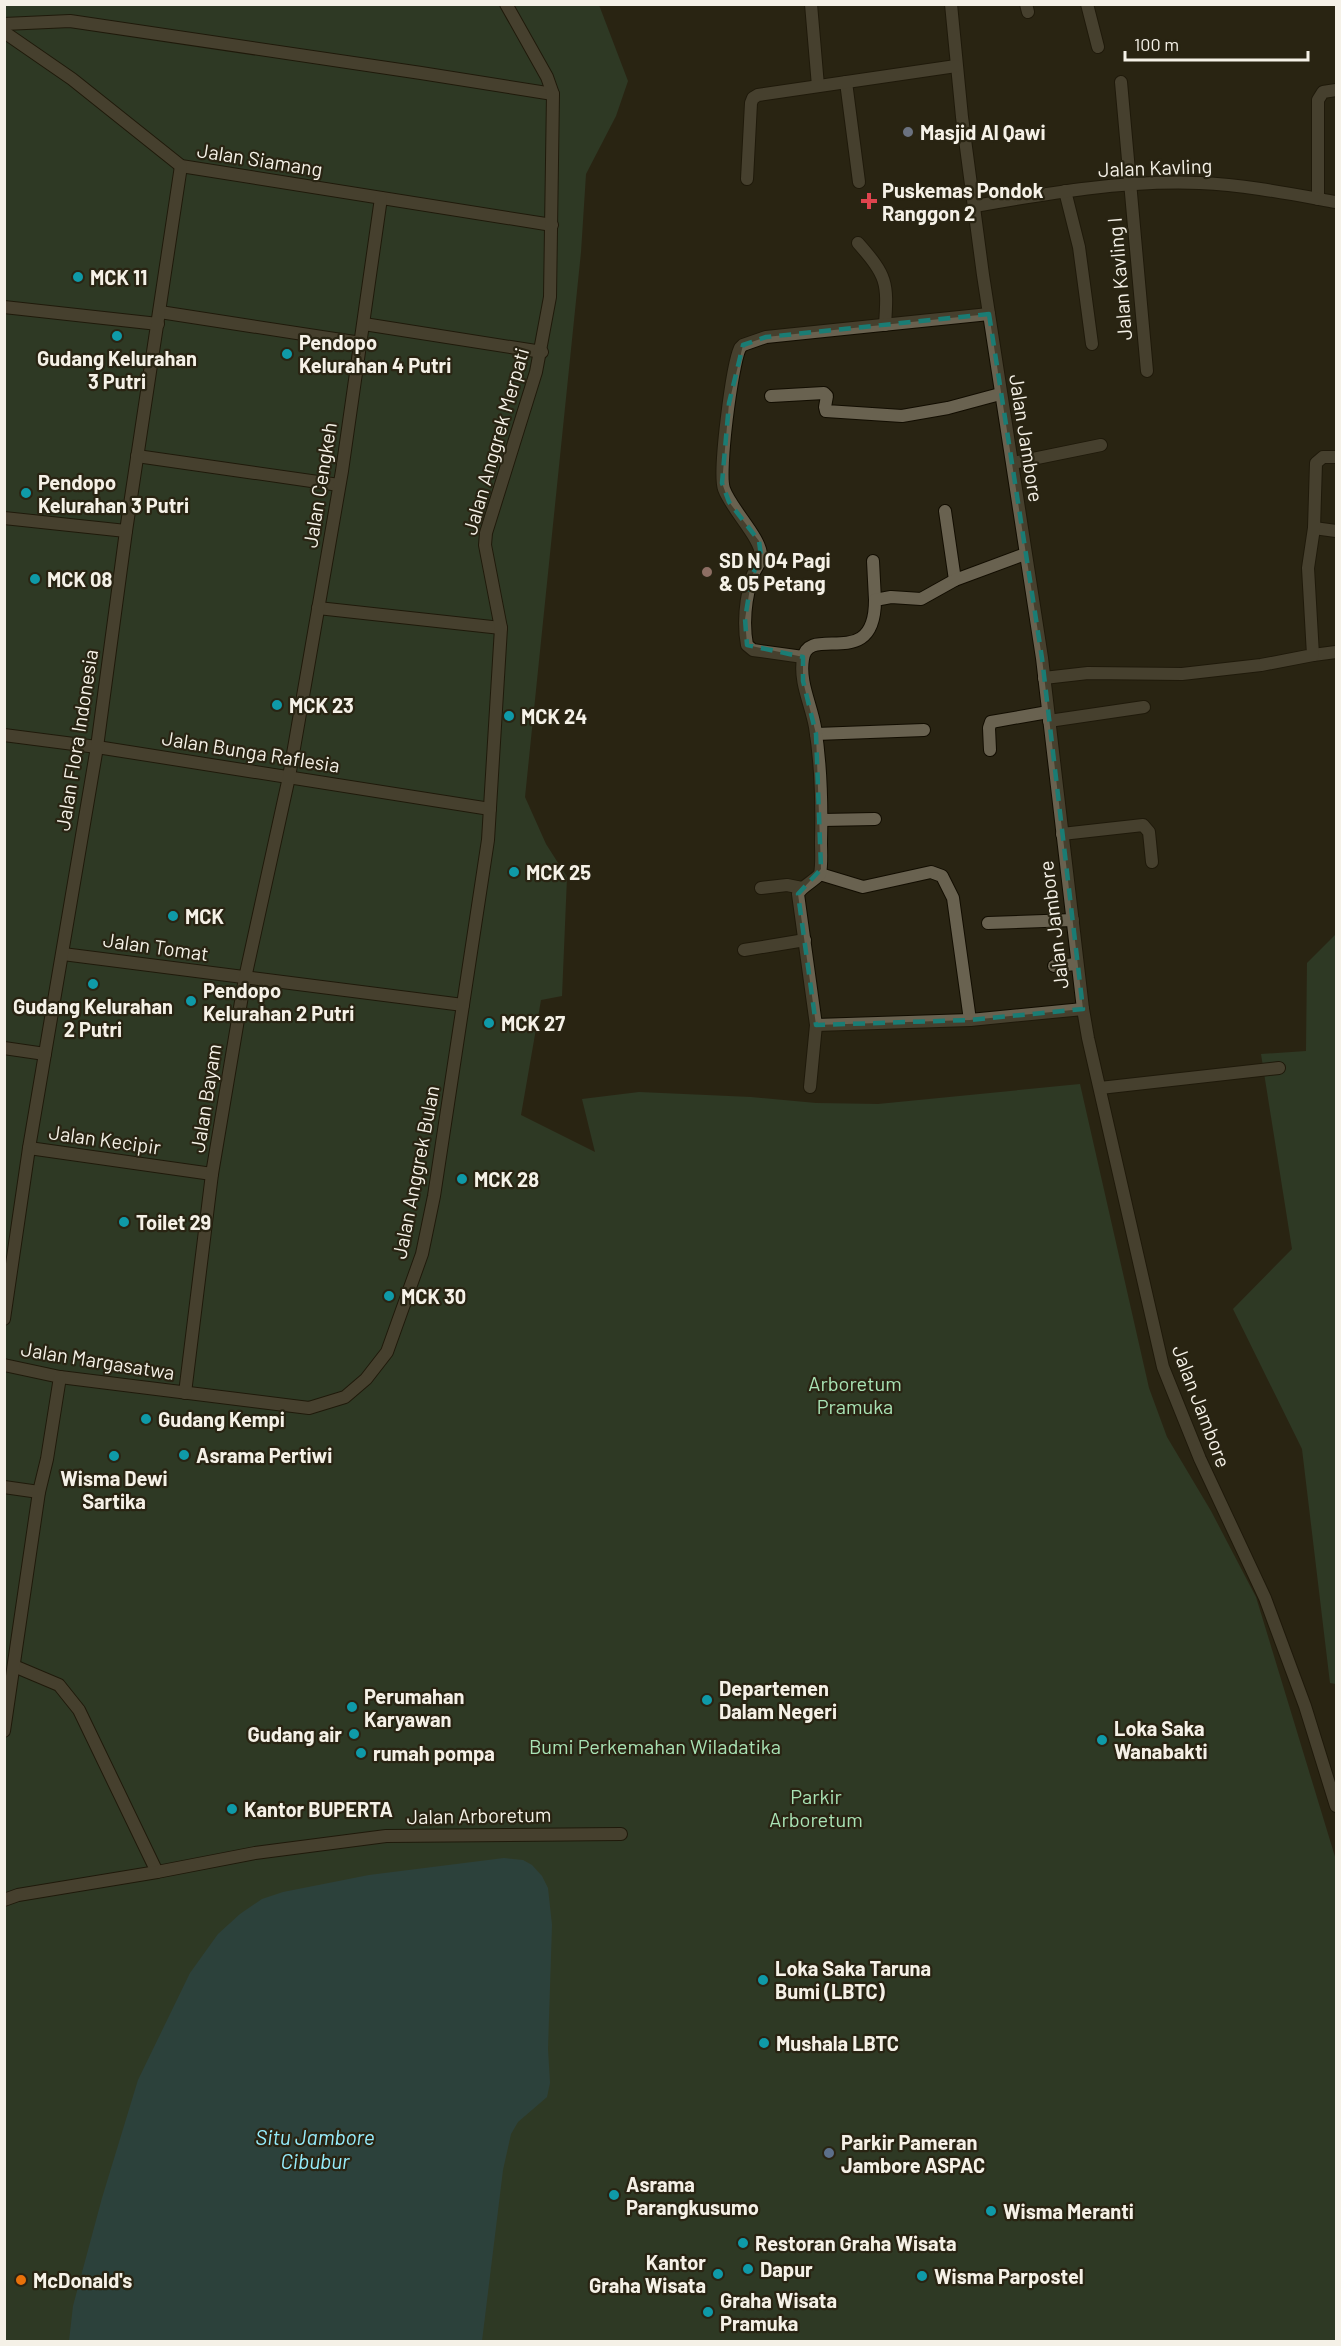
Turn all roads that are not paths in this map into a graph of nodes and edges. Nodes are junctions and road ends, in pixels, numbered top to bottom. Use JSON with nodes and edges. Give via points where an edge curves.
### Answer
{"nodes":[{"id":1,"x":506,"y":4,"type":"edge"},
{"id":2,"x":811,"y":4,"type":"edge"},
{"id":3,"x":951,"y":4,"type":"edge"},
{"id":4,"x":1087,"y":4,"type":"edge"},
{"id":5,"x":4,"y":24,"type":"edge"},
{"id":6,"x":4,"y":32,"type":"edge"},
{"id":7,"x":1098,"y":47,"type":"dead end"},
{"id":8,"x":956,"y":66,"type":"junction"},
{"id":9,"x":846,"y":82,"type":"junction"},
{"id":10,"x":1121,"y":82,"type":"dead end"},
{"id":11,"x":818,"y":87,"type":"junction"},
{"id":12,"x":551,"y":89,"type":"junction"},
{"id":13,"x":1336,"y":90,"type":"edge"},
{"id":14,"x":181,"y":166,"type":"junction"},
{"id":15,"x":747,"y":179,"type":"dead end"},
{"id":16,"x":859,"y":182,"type":"dead end"},
{"id":17,"x":1130,"y":184,"type":"junction"},
{"id":18,"x":1065,"y":191,"type":"junction"},
{"id":19,"x":381,"y":198,"type":"junction"},
{"id":20,"x":1318,"y":199,"type":"junction"},
{"id":21,"x":1336,"y":202,"type":"edge"},
{"id":22,"x":975,"y":206,"type":"junction"},
{"id":23,"x":552,"y":225,"type":"junction"},
{"id":24,"x":858,"y":243,"type":"dead end"},
{"id":25,"x":4,"y":307,"type":"edge"},
{"id":26,"x":989,"y":314,"type":"junction"},
{"id":27,"x":159,"y":318,"type":"junction"},
{"id":28,"x":364,"y":324,"type":"junction"},
{"id":29,"x":885,"y":325,"type":"junction"},
{"id":30,"x":361,"y":343,"type":"junction"},
{"id":31,"x":1092,"y":344,"type":"dead end"},
{"id":32,"x":542,"y":352,"type":"junction"},
{"id":33,"x":1147,"y":371,"type":"dead end"},
{"id":34,"x":1000,"y":394,"type":"junction"},
{"id":35,"x":771,"y":396,"type":"dead end"},
{"id":36,"x":1101,"y":445,"type":"dead end"},
{"id":37,"x":137,"y":456,"type":"junction"},
{"id":38,"x":1336,"y":457,"type":"edge"},
{"id":39,"x":1013,"y":463,"type":"junction"},
{"id":40,"x":339,"y":485,"type":"junction"},
{"id":41,"x":945,"y":511,"type":"dead end"},
{"id":42,"x":4,"y":518,"type":"edge"},
{"id":43,"x":1314,"y":528,"type":"junction"},
{"id":44,"x":126,"y":531,"type":"junction"},
{"id":45,"x":1336,"y":531,"type":"edge"},
{"id":46,"x":1025,"y":554,"type":"junction"},
{"id":47,"x":873,"y":561,"type":"dead end"},
{"id":48,"x":955,"y":580,"type":"junction"},
{"id":49,"x":875,"y":600,"type":"junction"},
{"id":50,"x":318,"y":608,"type":"junction"},
{"id":51,"x":501,"y":628,"type":"junction"},
{"id":52,"x":1336,"y":652,"type":"edge"},
{"id":53,"x":1313,"y":655,"type":"junction"},
{"id":54,"x":803,"y":657,"type":"junction"},
{"id":55,"x":1044,"y":678,"type":"junction"},
{"id":56,"x":1144,"y":707,"type":"dead end"},
{"id":57,"x":1048,"y":716,"type":"junction"},
{"id":58,"x":924,"y":730,"type":"dead end"},
{"id":59,"x":816,"y":734,"type":"junction"},
{"id":60,"x":4,"y":735,"type":"edge"},
{"id":61,"x":97,"y":747,"type":"junction"},
{"id":62,"x":990,"y":750,"type":"dead end"},
{"id":63,"x":289,"y":777,"type":"junction"},
{"id":64,"x":490,"y":809,"type":"junction"},
{"id":65,"x":822,"y":819,"type":"junction"},
{"id":66,"x":875,"y":819,"type":"dead end"},
{"id":67,"x":1062,"y":834,"type":"junction"},
{"id":68,"x":1152,"y":862,"type":"dead end"},
{"id":69,"x":820,"y":874,"type":"junction"},
{"id":70,"x":761,"y":888,"type":"dead end"},
{"id":71,"x":802,"y":888,"type":"junction"},
{"id":72,"x":1073,"y":920,"type":"junction"},
{"id":73,"x":988,"y":923,"type":"dead end"},
{"id":74,"x":805,"y":940,"type":"junction"},
{"id":75,"x":744,"y":950,"type":"dead end"},
{"id":76,"x":63,"y":954,"type":"junction"},
{"id":77,"x":1077,"y":964,"type":"junction"},
{"id":78,"x":1054,"y":966,"type":"dead end"},
{"id":79,"x":245,"y":978,"type":"junction"},
{"id":80,"x":463,"y":1005,"type":"junction"},
{"id":81,"x":1083,"y":1009,"type":"junction"},
{"id":82,"x":970,"y":1020,"type":"junction"},
{"id":83,"x":816,"y":1024,"type":"junction"},
{"id":84,"x":4,"y":1048,"type":"edge"},
{"id":85,"x":45,"y":1054,"type":"junction"},
{"id":86,"x":1279,"y":1068,"type":"dead end"},
{"id":87,"x":810,"y":1087,"type":"dead end"},
{"id":88,"x":1100,"y":1088,"type":"junction"},
{"id":89,"x":29,"y":1148,"type":"junction"},
{"id":90,"x":212,"y":1174,"type":"junction"},
{"id":91,"x":4,"y":1319,"type":"edge"},
{"id":92,"x":4,"y":1365,"type":"edge"},
{"id":93,"x":60,"y":1377,"type":"junction"},
{"id":94,"x":185,"y":1393,"type":"junction"},
{"id":95,"x":4,"y":1487,"type":"edge"},
{"id":96,"x":39,"y":1492,"type":"junction"},
{"id":97,"x":14,"y":1666,"type":"junction"},
{"id":98,"x":4,"y":1731,"type":"edge"},
{"id":99,"x":1336,"y":1806,"type":"edge"},
{"id":100,"x":621,"y":1834,"type":"dead end"},
{"id":101,"x":157,"y":1872,"type":"junction"},
{"id":102,"x":4,"y":1890,"type":"edge"},
{"id":103,"x":18,"y":1895,"type":"junction"},
{"id":104,"x":4,"y":1900,"type":"edge"}],
"edges":[{"from":1,"to":12,"type":"street"},
{"from":2,"to":11,"type":"street"},
{"from":3,"to":8,"type":"street","name":"Jalan Jambore"},
{"from":4,"to":7,"type":"street"},
{"from":5,"to":12,"type":"street","via":[[70,21]]},
{"from":6,"to":14,"type":"street","name":"Jalan Siamang","via":[[72,79]]},
{"from":8,"to":9,"type":"street"},
{"from":8,"to":22,"type":"street","name":"Jalan Jambore"},
{"from":9,"to":11,"type":"street"},
{"from":9,"to":16,"type":"street"},
{"from":10,"to":17,"type":"street","name":"Jalan Kavling I"},
{"from":11,"to":15,"type":"street","via":[[758,95],[753,99]]},
{"from":12,"to":23,"type":"street","name":"Jalan Anggrek Merpati"},
{"from":13,"to":20,"type":"street","via":[[1323,92],[1318,100]]},
{"from":14,"to":19,"type":"street","name":"Jalan Siamang"},
{"from":14,"to":27,"type":"street","name":"Jalan Flora Indonesia"},
{"from":17,"to":18,"type":"street","name":"Jalan Kavling"},
{"from":17,"to":20,"type":"street","name":"Jalan Kavling","via":[[1245,186]]},
{"from":17,"to":33,"type":"street","name":"Jalan Kavling I"},
{"from":18,"to":22,"type":"street","name":"Jalan Kavling"},
{"from":18,"to":31,"type":"street","via":[[1079,247]]},
{"from":19,"to":23,"type":"street","name":"Jalan Siamang"},
{"from":19,"to":28,"type":"street","name":"Jalan Cengkeh"},
{"from":20,"to":21,"type":"street","name":"Jalan Kavling"},
{"from":22,"to":26,"type":"street","name":"Jalan Jambore"},
{"from":23,"to":32,"type":"street","name":"Jalan Anggrek Merpati","via":[[550,297]]},
{"from":24,"to":29,"type":"street","via":[[884,277]]},
{"from":25,"to":27,"type":"street"},
{"from":26,"to":29,"type":"street"},
{"from":26,"to":34,"type":"street","name":"Jalan Jambore"},
{"from":27,"to":30,"type":"street"},
{"from":27,"to":37,"type":"street","name":"Jalan Flora Indonesia"},
{"from":28,"to":30,"type":"street","name":"Jalan Cengkeh"},
{"from":28,"to":32,"type":"street"},
{"from":29,"to":54,"type":"street","via":[[766,337],[742,345],[738,352],[722,478],[729,501],[758,540],[761,556],[752,576],[745,618],[747,645],[753,650]]},
{"from":30,"to":40,"type":"street","name":"Jalan Cengkeh"},
{"from":32,"to":51,"type":"street","name":"Jalan Anggrek Merpati","via":[[486,533]]},
{"from":34,"to":35,"type":"street","via":[[902,417],[826,411],[824,393]]},
{"from":34,"to":39,"type":"street","name":"Jalan Jambore"},
{"from":36,"to":39,"type":"street"},
{"from":37,"to":40,"type":"street"},
{"from":37,"to":44,"type":"street","name":"Jalan Flora Indonesia"},
{"from":38,"to":43,"type":"street","via":[[1316,463]]},
{"from":39,"to":46,"type":"street","name":"Jalan Jambore"},
{"from":40,"to":50,"type":"street","name":"Jalan Cengkeh"},
{"from":41,"to":48,"type":"street"},
{"from":42,"to":44,"type":"street"},
{"from":43,"to":45,"type":"street"},
{"from":43,"to":53,"type":"street","via":[[1308,568]]},
{"from":44,"to":61,"type":"street","name":"Jalan Flora Indonesia"},
{"from":46,"to":48,"type":"street"},
{"from":46,"to":55,"type":"street","name":"Jalan Jambore"},
{"from":47,"to":49,"type":"street"},
{"from":48,"to":49,"type":"street","via":[[921,599]]},
{"from":49,"to":54,"type":"street","via":[[875,615],[863,638],[810,645]]},
{"from":50,"to":51,"type":"street"},
{"from":50,"to":63,"type":"street","name":"Jalan Cengkeh"},
{"from":51,"to":64,"type":"street","name":"Jalan Anggrek Merpati"},
{"from":52,"to":53,"type":"street"},
{"from":53,"to":55,"type":"street","via":[[1252,667],[1182,674],[1088,673]]},
{"from":54,"to":59,"type":"street","via":[[803,681]]},
{"from":55,"to":57,"type":"street","name":"Jalan Jambore"},
{"from":56,"to":57,"type":"street"},
{"from":57,"to":62,"type":"street","via":[[992,722]]},
{"from":57,"to":67,"type":"street","name":"Jalan Jambore"},
{"from":58,"to":59,"type":"street"},
{"from":59,"to":65,"type":"street"},
{"from":60,"to":61,"type":"street","name":"Jalan Bunga Raflesia"},
{"from":61,"to":63,"type":"street","name":"Jalan Bunga Raflesia"},
{"from":61,"to":76,"type":"street","name":"Jalan Flora Indonesia"},
{"from":63,"to":64,"type":"street","name":"Jalan Bunga Raflesia"},
{"from":63,"to":79,"type":"street","name":"Jalan Bayam"},
{"from":64,"to":80,"type":"street","name":"Jalan Anggrek Bulan"},
{"from":65,"to":66,"type":"street"},
{"from":65,"to":69,"type":"street"},
{"from":67,"to":68,"type":"street","via":[[1143,825],[1149,832]]},
{"from":67,"to":72,"type":"street","name":"Jalan Jambore"},
{"from":69,"to":71,"type":"street"},
{"from":69,"to":82,"type":"street","via":[[862,887],[931,872],[942,876],[954,905]]},
{"from":70,"to":71,"type":"street"},
{"from":71,"to":74,"type":"street","via":[[798,894]]},
{"from":72,"to":73,"type":"street"},
{"from":72,"to":77,"type":"street","name":"Jalan Jambore"},
{"from":74,"to":75,"type":"street"},
{"from":74,"to":83,"type":"street"},
{"from":76,"to":79,"type":"street","name":"Jalan Tomat"},
{"from":76,"to":85,"type":"street","name":"Jalan Flora Indonesia"},
{"from":77,"to":78,"type":"street"},
{"from":77,"to":81,"type":"street","name":"Jalan Jambore"},
{"from":79,"to":80,"type":"street","name":"Jalan Tomat"},
{"from":79,"to":90,"type":"street","name":"Jalan Bayam"},
{"from":80,"to":94,"type":"street","name":"Jalan Anggrek Bulan","via":[[428,1231],[387,1352],[366,1379],[345,1397],[309,1408]]},
{"from":81,"to":82,"type":"street"},
{"from":81,"to":88,"type":"street","name":"Jalan Jambore"},
{"from":82,"to":83,"type":"street"},
{"from":83,"to":87,"type":"street"},
{"from":84,"to":85,"type":"street"},
{"from":85,"to":89,"type":"street","name":"Jalan Flora Indonesia"},
{"from":86,"to":88,"type":"street"},
{"from":88,"to":99,"type":"street","name":"Jalan Jambore","via":[[1163,1367],[1200,1459],[1265,1598]]},
{"from":89,"to":90,"type":"street","name":"Jalan Kecipir"},
{"from":89,"to":91,"type":"street","name":"Jalan Flora Indonesia"},
{"from":90,"to":94,"type":"street","name":"Jalan Bayam"},
{"from":92,"to":93,"type":"street","name":"Jalan Margasatwa"},
{"from":93,"to":94,"type":"street","name":"Jalan Margasatwa"},
{"from":93,"to":96,"type":"street"},
{"from":95,"to":96,"type":"street"},
{"from":96,"to":97,"type":"street"},
{"from":97,"to":98,"type":"street"},
{"from":97,"to":101,"type":"street","via":[[59,1685],[80,1710]]},
{"from":100,"to":101,"type":"street","name":"Jalan Arboretum","via":[[386,1836],[255,1853]]},
{"from":101,"to":103,"type":"street","name":"Jalan Arboretum"},
{"from":102,"to":103,"type":"street","name":"Jalan Arboretum"},
{"from":103,"to":104,"type":"street","name":"Jalan Arboretum"}]}
